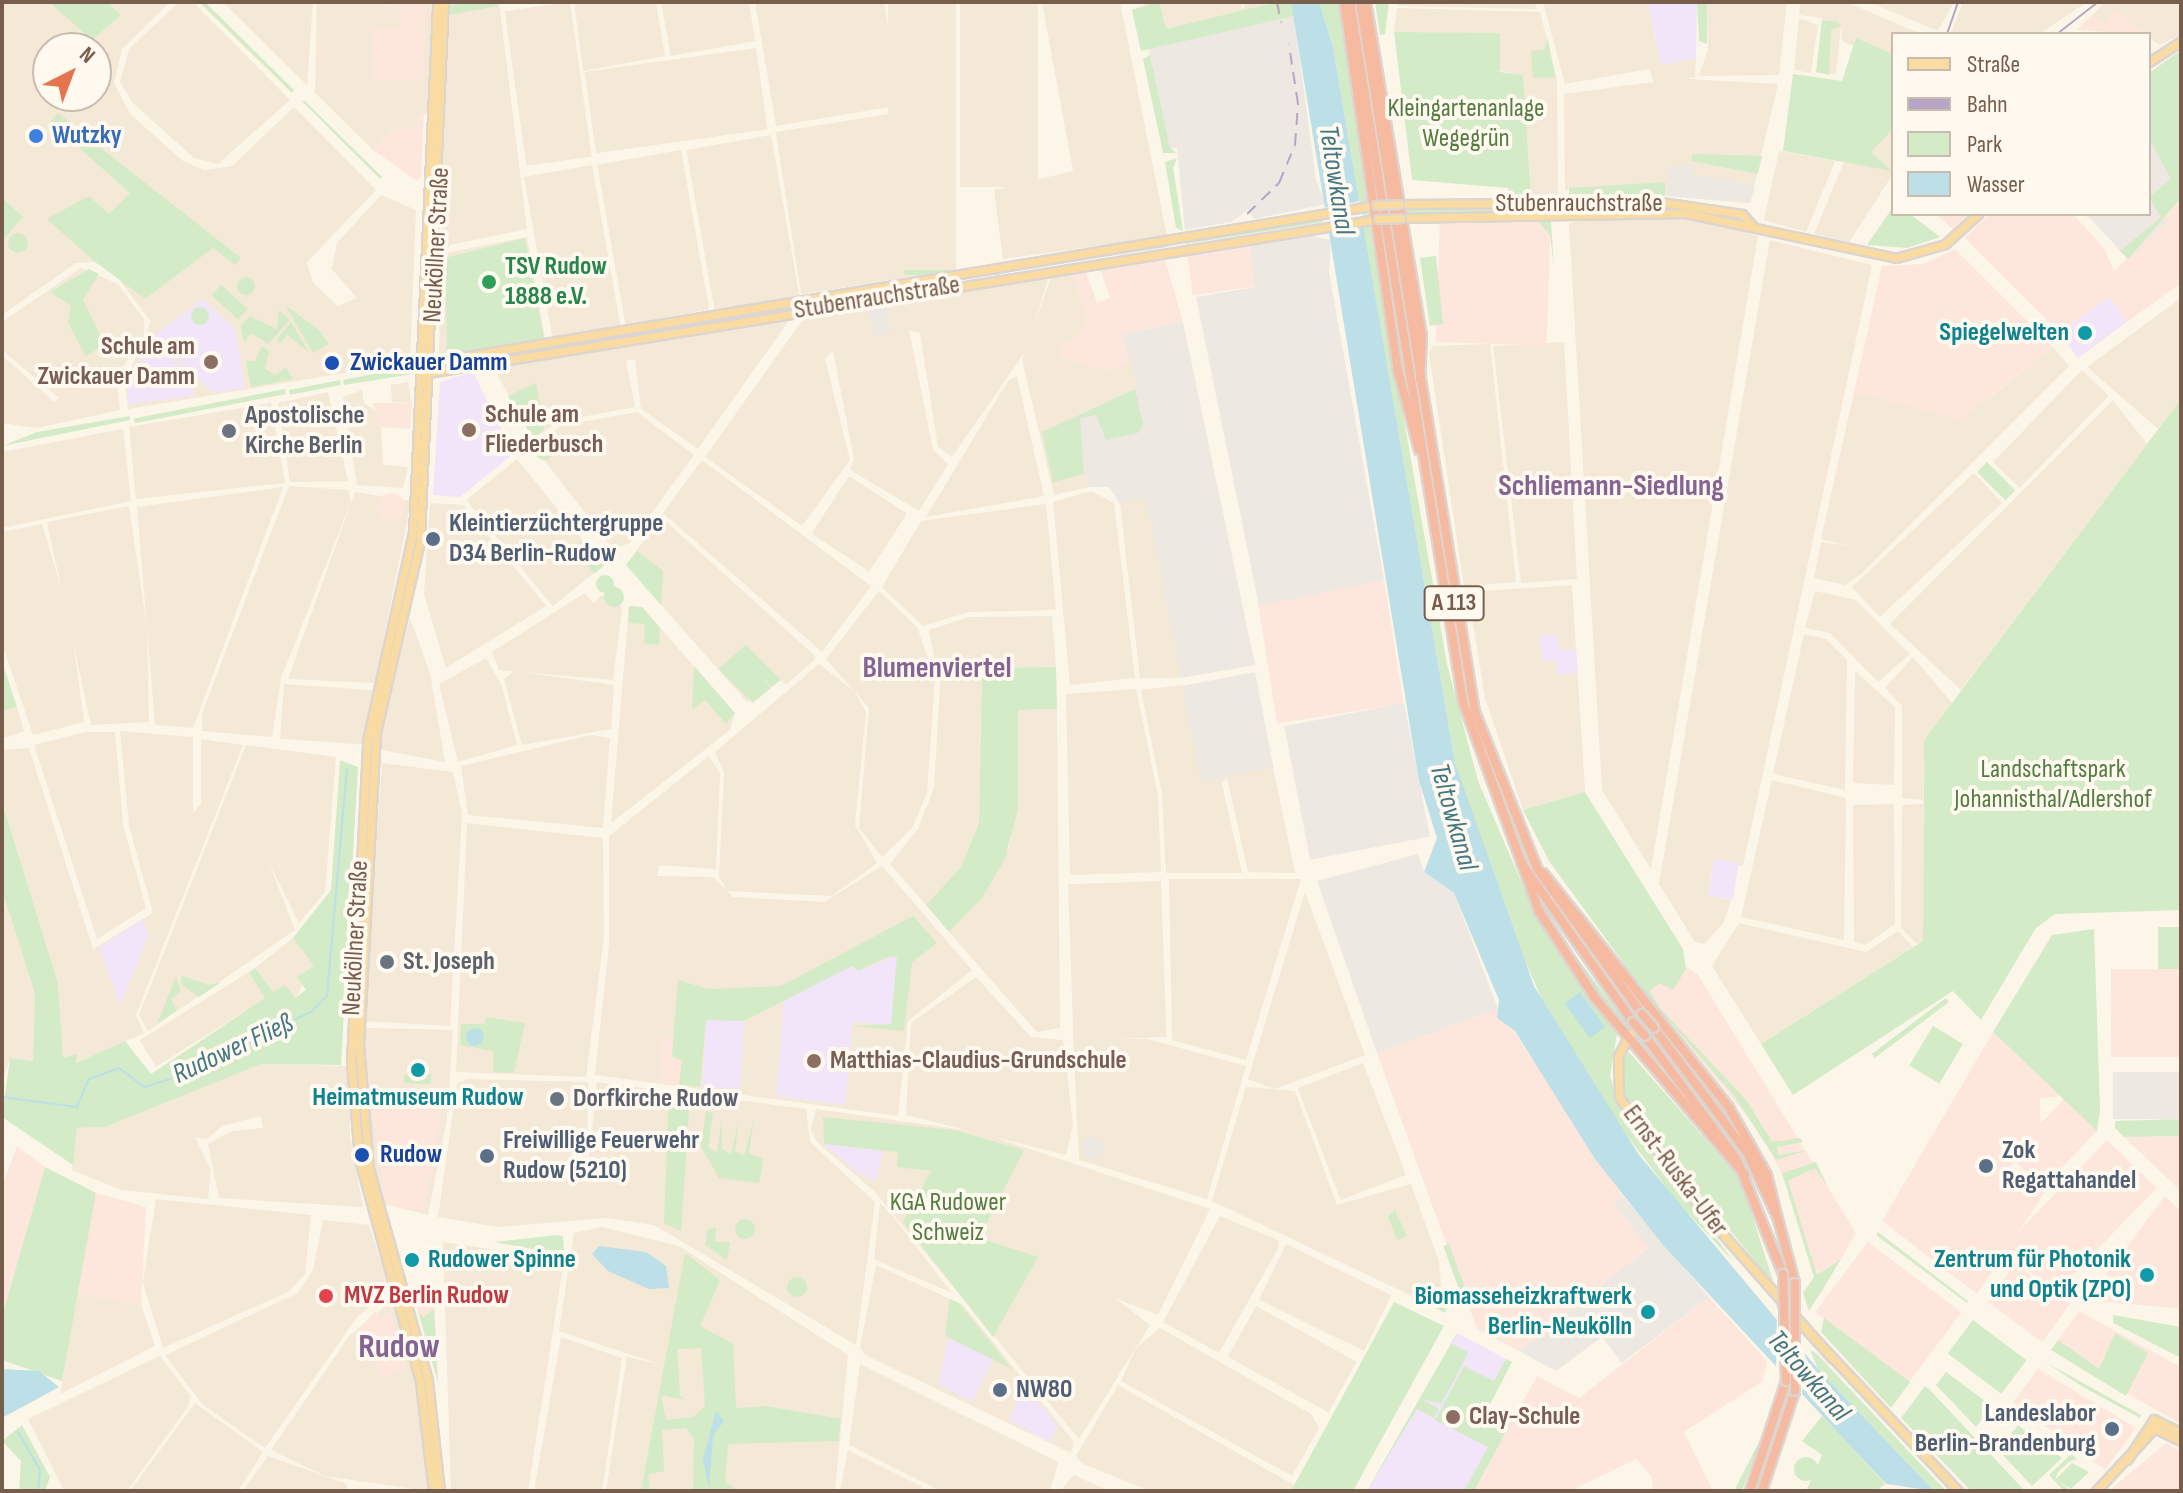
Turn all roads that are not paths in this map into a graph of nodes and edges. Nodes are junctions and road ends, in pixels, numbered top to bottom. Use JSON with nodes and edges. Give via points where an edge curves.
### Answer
{"nodes":[{"id":1,"x":437,"y":2,"type":"edge"},
{"id":2,"x":444,"y":2,"type":"edge"},
{"id":3,"x":1347,"y":2,"type":"edge"},
{"id":4,"x":1360,"y":2,"type":"edge"},
{"id":5,"x":1366,"y":2,"type":"edge"},
{"id":6,"x":2181,"y":41,"type":"edge"},
{"id":7,"x":2151,"y":61,"type":"edge"},
{"id":8,"x":1400,"y":204,"type":"junction"},
{"id":9,"x":1370,"y":206,"type":"junction"},
{"id":10,"x":1561,"y":210,"type":"junction"},
{"id":11,"x":1975,"y":216,"type":"edge"},
{"id":12,"x":1403,"y":218,"type":"junction"},
{"id":13,"x":1372,"y":219,"type":"junction"},
{"id":14,"x":1754,"y":226,"type":"junction"},
{"id":15,"x":428,"y":363,"type":"junction"},
{"id":16,"x":427,"y":374,"type":"junction"},
{"id":17,"x":1420,"y":381,"type":"junction"},
{"id":18,"x":1421,"y":453,"type":"junction"},
{"id":19,"x":1522,"y":864,"type":"junction"},
{"id":20,"x":1538,"y":870,"type":"junction"},
{"id":21,"x":1655,"y":1016,"type":"junction"},
{"id":22,"x":1626,"y":1041,"type":"junction"},
{"id":23,"x":1745,"y":1175,"type":"junction"},
{"id":24,"x":1778,"y":1219,"type":"junction"},
{"id":25,"x":428,"y":1400,"type":"junction"},
{"id":26,"x":2155,"y":1424,"type":"junction"},
{"id":27,"x":2181,"y":1433,"type":"edge"},
{"id":28,"x":2181,"y":1441,"type":"edge"},
{"id":29,"x":433,"y":1491,"type":"edge"},
{"id":30,"x":440,"y":1491,"type":"edge"},
{"id":31,"x":1750,"y":1491,"type":"edge"},
{"id":32,"x":1762,"y":1491,"type":"edge"},
{"id":33,"x":1958,"y":1491,"type":"edge"},
{"id":34,"x":2096,"y":1491,"type":"edge"}],
"edges":[{"from":1,"to":15,"type":"main road","name":"Neuköllner Straße"},
{"from":2,"to":15,"type":"main road","name":"Neuköllner Straße"},
{"from":3,"to":9,"type":"highway"},
{"from":3,"to":18,"type":"highway","number":"A 113"},
{"from":4,"to":17,"type":"highway","number":"A 113"},
{"from":5,"to":8,"type":"highway"},
{"from":6,"to":7,"type":"main road"},
{"from":8,"to":9,"type":"main road","name":"Stubenrauchstraße","bridge":true},
{"from":8,"to":10,"type":"main road","name":"Stubenrauchstraße"},
{"from":8,"to":12,"type":"highway"},
{"from":9,"to":13,"type":"highway"},
{"from":9,"to":15,"type":"main road","name":"Stubenrauchstraße"},
{"from":10,"to":12,"type":"main road","name":"Stubenrauchstraße"},
{"from":10,"to":14,"type":"main road","name":"Stubenrauchstraße","via":[[1685,213]]},
{"from":10,"to":14,"type":"main road","name":"Stubenrauchstraße","via":[[1667,203],[1747,219]]},
{"from":11,"to":14,"type":"main road","name":"Stubenrauchstraße","via":[[1922,255],[1857,251]]},
{"from":12,"to":13,"type":"main road","name":"Stubenrauchstraße","bridge":true},
{"from":12,"to":17,"type":"highway","via":[[1422,335]]},
{"from":13,"to":16,"type":"main road","name":"Stubenrauchstraße"},
{"from":13,"to":18,"type":"highway","via":[[1404,399]]},
{"from":15,"to":16,"type":"main road","name":"Neuköllner Straße"},
{"from":16,"to":25,"type":"main road","name":"Neuköllner Straße","via":[[408,582],[376,732],[361,917],[359,1061],[363,1158]]},
{"from":17,"to":20,"type":"highway","number":"A 113","via":[[1475,712]]},
{"from":18,"to":19,"type":"highway","number":"A 113","via":[[1463,702]]},
{"from":19,"to":22,"type":"highway","via":[[1563,952]]},
{"from":19,"to":23,"type":"highway","number":"A 113","bridge":true},
{"from":20,"to":21,"type":"highway"},
{"from":20,"to":24,"type":"highway","number":"A 113","bridge":true,"via":[[1735,1134]]},
{"from":21,"to":22,"type":"main road"},
{"from":21,"to":24,"type":"highway","via":[[1745,1133]]},
{"from":22,"to":23,"type":"highway"},
{"from":22,"to":33,"type":"main road","name":"Ernst-Ruska-Ufer","via":[[1615,1066],[1625,1108],[1772,1290]]},
{"from":23,"to":31,"type":"highway","number":"A 113","bridge":true,"via":[[1783,1274],[1786,1381]]},
{"from":24,"to":32,"type":"highway","number":"A 113","bridge":true,"via":[[1795,1283],[1795,1391]]},
{"from":25,"to":29,"type":"main road"},
{"from":25,"to":30,"type":"main road"},
{"from":26,"to":27,"type":"main road"},
{"from":26,"to":28,"type":"main road"},
{"from":26,"to":34,"type":"main road"}]}
